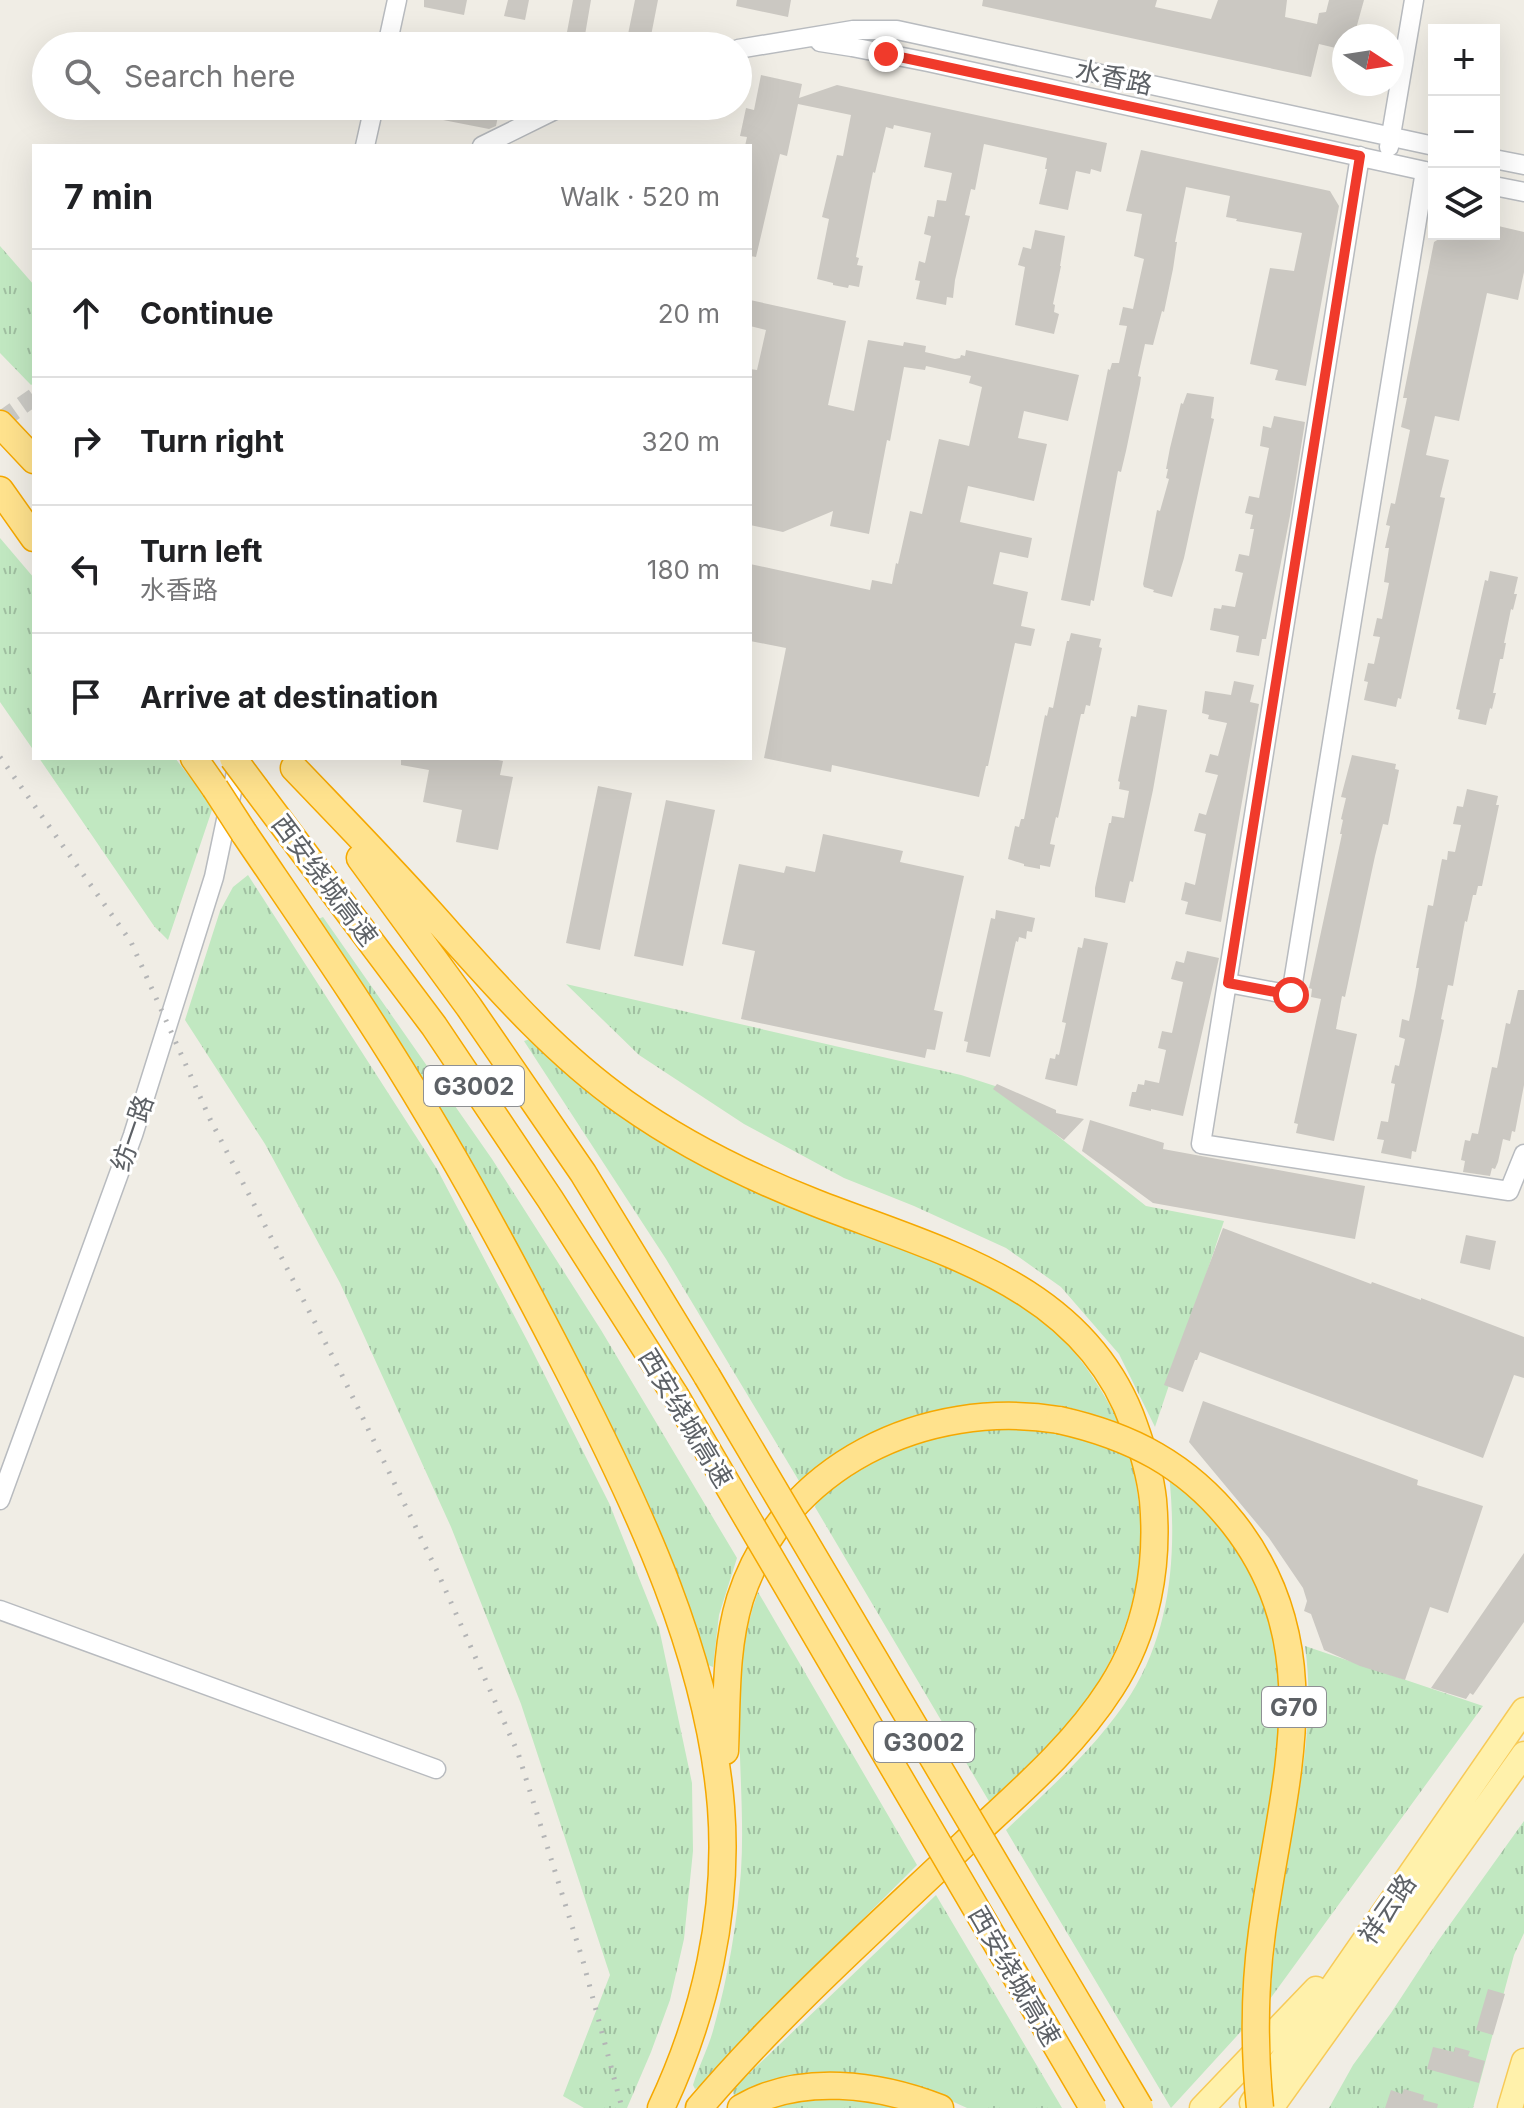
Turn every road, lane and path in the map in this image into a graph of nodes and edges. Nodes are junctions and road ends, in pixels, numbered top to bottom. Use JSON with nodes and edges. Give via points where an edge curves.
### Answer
{"nodes":[{"id":1,"x":397,"y":0,"type":"edge"},
{"id":2,"x":1414,"y":0,"type":"edge"},
{"id":3,"x":390,"y":32,"type":"edge"},
{"id":4,"x":793,"y":41,"type":"junction"},
{"id":5,"x":752,"y":47,"type":"edge"},
{"id":6,"x":371,"y":120,"type":"edge"},
{"id":7,"x":535,"y":120,"type":"edge"},
{"id":8,"x":1391,"y":137,"type":"junction"},
{"id":9,"x":365,"y":144,"type":"edge"},
{"id":10,"x":486,"y":144,"type":"edge"},
{"id":11,"x":1428,"y":145,"type":"edge"},
{"id":12,"x":1360,"y":156,"type":"junction"},
{"id":13,"x":1500,"y":160,"type":"edge"},
{"id":14,"x":1387,"y":162,"type":"junction"},
{"id":15,"x":1524,"y":165,"type":"edge"},
{"id":16,"x":1428,"y":172,"type":"edge"},
{"id":17,"x":1428,"y":178,"type":"edge"},
{"id":18,"x":1500,"y":187,"type":"edge"},
{"id":19,"x":1524,"y":192,"type":"edge"},
{"id":20,"x":0,"y":424,"type":"edge"},
{"id":21,"x":32,"y":458,"type":"edge"},
{"id":22,"x":0,"y":483,"type":"edge"},
{"id":23,"x":0,"y":490,"type":"edge"},
{"id":24,"x":32,"y":520,"type":"edge"},
{"id":25,"x":32,"y":535,"type":"edge"},
{"id":26,"x":195,"y":760,"type":"edge"},
{"id":27,"x":236,"y":760,"type":"edge"},
{"id":28,"x":237,"y":760,"type":"edge"},
{"id":29,"x":290,"y":763,"type":"edge"},
{"id":30,"x":1228,"y":983,"type":"junction"},
{"id":31,"x":1524,"y":1154,"type":"edge"},
{"id":32,"x":0,"y":1500,"type":"edge"},
{"id":33,"x":0,"y":1610,"type":"edge"},
{"id":34,"x":1524,"y":1710,"type":"edge"},
{"id":35,"x":1524,"y":1754,"type":"edge"},
{"id":36,"x":436,"y":1769,"type":"dead end"},
{"id":37,"x":721,"y":1807,"type":"junction"},
{"id":38,"x":1394,"y":1899,"type":"junction"},
{"id":39,"x":1358,"y":1989,"type":"junction"},
{"id":40,"x":1524,"y":2061,"type":"edge"},
{"id":41,"x":661,"y":2108,"type":"edge"},
{"id":42,"x":699,"y":2108,"type":"edge"},
{"id":43,"x":741,"y":2108,"type":"edge"},
{"id":44,"x":940,"y":2108,"type":"edge"},
{"id":45,"x":1093,"y":2108,"type":"edge"},
{"id":46,"x":1140,"y":2108,"type":"edge"},
{"id":47,"x":1202,"y":2108,"type":"edge"},
{"id":48,"x":1249,"y":2108,"type":"edge"},
{"id":49,"x":1260,"y":2108,"type":"edge"},
{"id":50,"x":1271,"y":2108,"type":"edge"},
{"id":51,"x":1292,"y":2108,"type":"edge"},
{"id":52,"x":1510,"y":2108,"type":"edge"}],
"edges":[{"from":1,"to":3,"type":"street"},
{"from":2,"to":8,"type":"street"},
{"from":4,"to":5,"type":"street","name":"水香路"},
{"from":4,"to":8,"type":"street","name":"水香路","via":[[853,30],[897,30]]},
{"from":4,"to":12,"type":"street","name":"水香路","via":[[868,50]]},
{"from":6,"to":9,"type":"street"},
{"from":7,"to":10,"type":"street"},
{"from":8,"to":11,"type":"street","name":"水香路"},
{"from":8,"to":14,"type":"street"},
{"from":12,"to":14,"type":"street","name":"水香路"},
{"from":12,"to":30,"type":"street"},
{"from":13,"to":15,"type":"street"},
{"from":14,"to":16,"type":"street","name":"水香路"},
{"from":17,"to":30,"type":"street","via":[[1291,995]]},
{"from":18,"to":19,"type":"street"},
{"from":20,"to":21,"type":"highway"},
{"from":22,"to":24,"type":"highway"},
{"from":23,"to":25,"type":"highway"},
{"from":26,"to":37,"type":"highway","bridge":true,"via":[[428,1114],[593,1418],[677,1611],[706,1711]]},
{"from":27,"to":32,"type":"street","name":"纺一路","via":[[214,877],[133,1135]]},
{"from":28,"to":45,"type":"highway","name":"西安绕城高速","number":"G3002","bridge":true,"via":[[434,1026],[675,1395]]},
{"from":29,"to":42,"type":"highway","via":[[571,1061],[625,1103],[744,1172],[979,1266],[1022,1289],[1065,1323],[1114,1382],[1146,1457],[1155,1522],[1150,1590],[1137,1639],[1099,1706],[1058,1754],[817,1983]]},
{"from":29,"to":46,"type":"highway","name":"西安绕城高速","number":"G3002","bridge":true,"via":[[583,1173]]},
{"from":30,"to":31,"type":"street","via":[[1201,1144],[1509,1191]]},
{"from":33,"to":36,"type":"street"},
{"from":34,"to":38,"type":"main road","name":"祥云路"},
{"from":35,"to":39,"type":"main road","name":"祥云路"},
{"from":37,"to":41,"type":"highway","number":"G70","via":[[721,1868],[710,1968]]},
{"from":37,"to":49,"type":"highway","number":"G70","bridge":true,"via":[[735,1619],[769,1538],[804,1497],[881,1444],[955,1419],[1059,1420],[1149,1451],[1219,1506],[1251,1549],[1286,1630],[1292,1735],[1258,1960]]},
{"from":38,"to":47,"type":"main road"},
{"from":38,"to":48,"type":"main road","name":"祥云路"},
{"from":39,"to":50,"type":"main road","name":"祥云路"},
{"from":39,"to":51,"type":"main road"},
{"from":40,"to":52,"type":"main road"},
{"from":43,"to":44,"type":"highway","via":[[790,2090],[833,2086],[873,2089]]}]}
